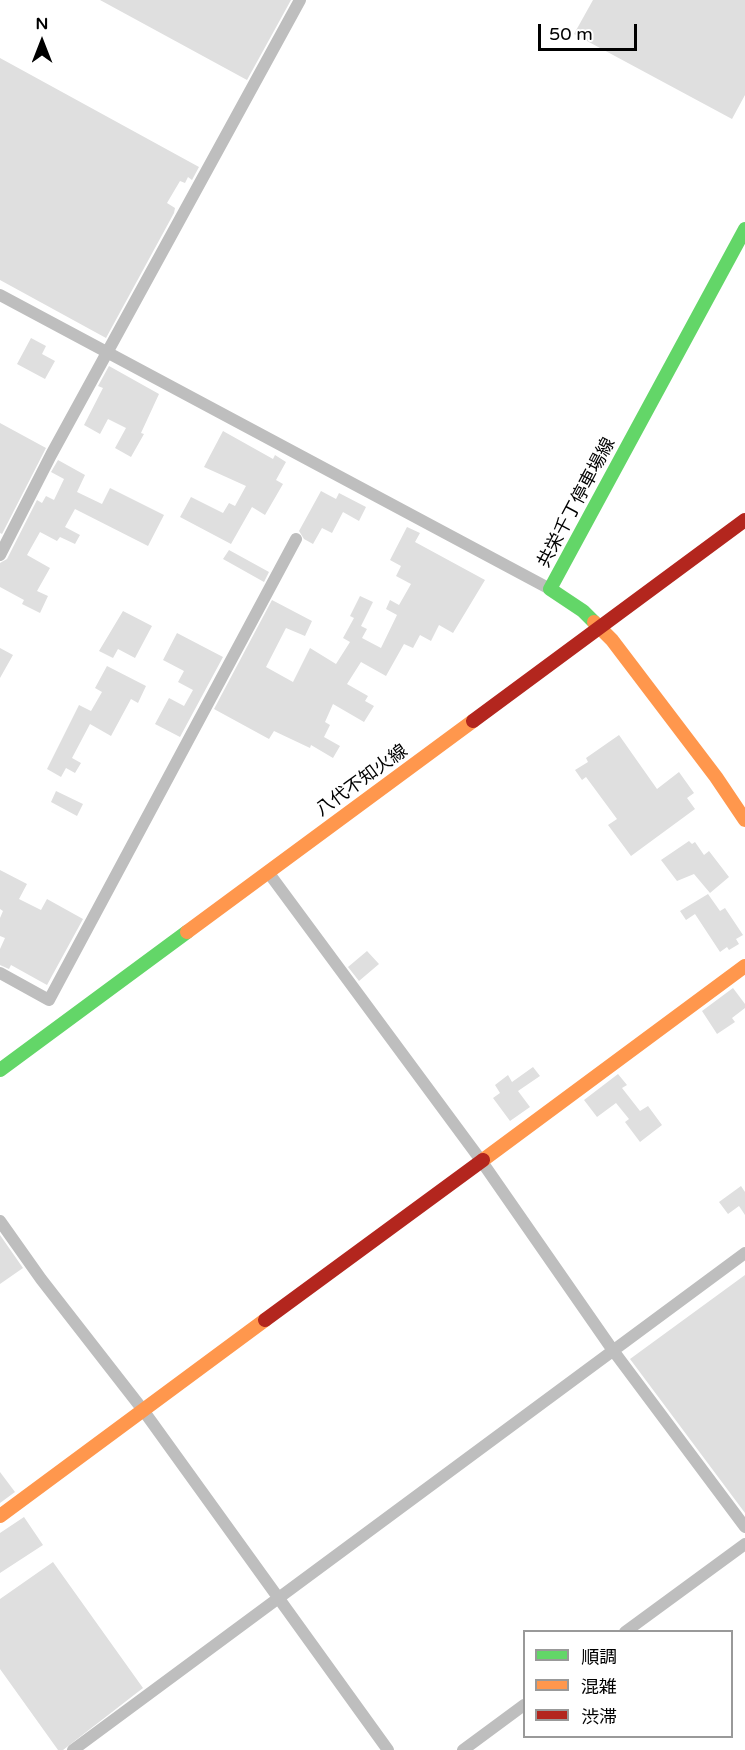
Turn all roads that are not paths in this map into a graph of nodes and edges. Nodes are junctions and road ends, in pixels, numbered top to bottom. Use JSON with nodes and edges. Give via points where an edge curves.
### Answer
{"nodes":[{"id":1,"x":300,"y":0,"type":"edge"},
{"id":2,"x":745,"y":229,"type":"edge"},
{"id":3,"x":0,"y":295,"type":"edge"},
{"id":4,"x":108,"y":354,"type":"junction"},
{"id":5,"x":745,"y":520,"type":"edge"},
{"id":6,"x":296,"y":539,"type":"dead end"},
{"id":7,"x":0,"y":555,"type":"edge"},
{"id":8,"x":550,"y":589,"type":"junction"},
{"id":9,"x":600,"y":628,"type":"junction"},
{"id":10,"x":745,"y":820,"type":"edge"},
{"id":11,"x":268,"y":872,"type":"junction"},
{"id":12,"x":745,"y":966,"type":"edge"},
{"id":13,"x":0,"y":973,"type":"edge"},
{"id":14,"x":0,"y":1070,"type":"edge"},
{"id":15,"x":480,"y":1160,"type":"junction"},
{"id":16,"x":0,"y":1221,"type":"edge"},
{"id":17,"x":745,"y":1253,"type":"edge"},
{"id":18,"x":612,"y":1349,"type":"junction"},
{"id":19,"x":143,"y":1410,"type":"junction"},
{"id":20,"x":0,"y":1516,"type":"edge"},
{"id":21,"x":745,"y":1527,"type":"edge"},
{"id":22,"x":745,"y":1544,"type":"edge"},
{"id":23,"x":278,"y":1599,"type":"junction"},
{"id":24,"x":628,"y":1630,"type":"edge"},
{"id":25,"x":523,"y":1706,"type":"edge"},
{"id":26,"x":74,"y":1750,"type":"edge"},
{"id":27,"x":388,"y":1750,"type":"edge"},
{"id":28,"x":463,"y":1750,"type":"edge"}],
"edges":[{"from":1,"to":4,"type":"street"},
{"from":2,"to":8,"type":"main road","name":"共栄千丁停車場線"},
{"from":3,"to":4,"type":"street"},
{"from":4,"to":7,"type":"street"},
{"from":4,"to":8,"type":"street"},
{"from":5,"to":9,"type":"main road","name":"八代不知火線"},
{"from":6,"to":13,"type":"street","via":[[49,1000]]},
{"from":8,"to":9,"type":"main road","name":"共栄千丁停車場線"},
{"from":9,"to":10,"type":"main road","name":"共栄千丁停車場線"},
{"from":9,"to":11,"type":"main road","name":"八代不知火線"},
{"from":11,"to":14,"type":"main road","name":"八代不知火線"},
{"from":11,"to":15,"type":"street"},
{"from":12,"to":15,"type":"main road"},
{"from":15,"to":18,"type":"street"},
{"from":15,"to":19,"type":"main road"},
{"from":16,"to":19,"type":"street"},
{"from":17,"to":18,"type":"street"},
{"from":18,"to":21,"type":"street"},
{"from":18,"to":23,"type":"street"},
{"from":19,"to":20,"type":"main road"},
{"from":19,"to":23,"type":"street"},
{"from":22,"to":24,"type":"street"},
{"from":23,"to":26,"type":"street"},
{"from":23,"to":27,"type":"street"},
{"from":25,"to":28,"type":"street"}]}
